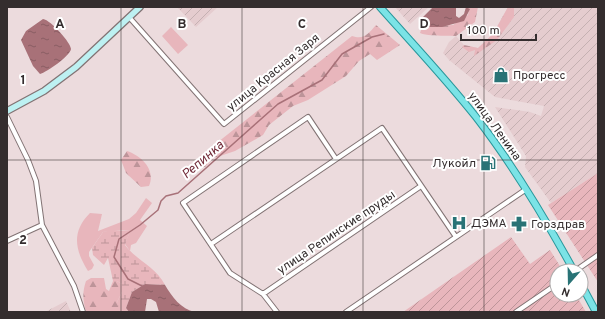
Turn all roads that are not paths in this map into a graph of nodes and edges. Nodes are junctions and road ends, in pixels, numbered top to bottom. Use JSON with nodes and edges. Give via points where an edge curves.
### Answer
{"nodes":[{"id":1,"x":140,"y":7,"type":"edge"},
{"id":2,"x":371,"y":7,"type":"edge"},
{"id":3,"x":380,"y":7,"type":"edge"},
{"id":4,"x":129,"y":17,"type":"junction"},
{"id":5,"x":7,"y":112,"type":"edge"},
{"id":6,"x":7,"y":117,"type":"edge"},
{"id":7,"x":336,"y":159,"type":"junction"},
{"id":8,"x":422,"y":186,"type":"junction"},
{"id":9,"x":526,"y":190,"type":"junction"},
{"id":10,"x":42,"y":225,"type":"junction"},
{"id":11,"x":456,"y":237,"type":"junction"},
{"id":12,"x":7,"y":241,"type":"edge"},
{"id":13,"x":211,"y":244,"type":"junction"},
{"id":14,"x":598,"y":255,"type":"edge"},
{"id":15,"x":570,"y":263,"type":"edge"},
{"id":16,"x":586,"y":263,"type":"edge"},
{"id":17,"x":549,"y":289,"type":"edge"},
{"id":18,"x":263,"y":294,"type":"junction"},
{"id":19,"x":589,"y":299,"type":"edge"},
{"id":20,"x":83,"y":312,"type":"edge"},
{"id":21,"x":277,"y":312,"type":"edge"},
{"id":22,"x":346,"y":312,"type":"edge"},
{"id":23,"x":516,"y":312,"type":"edge"},
{"id":24,"x":596,"y":312,"type":"edge"}],
"edges":[{"from":1,"to":4,"type":"street"},
{"from":2,"to":4,"type":"street","name":"улица Красная Заря","via":[[224,124]]},
{"from":3,"to":9,"type":"main road","name":"улица Ленина","via":[[455,90]]},
{"from":4,"to":5,"type":"street","via":[[76,67],[44,91]]},
{"from":6,"to":10,"type":"street","via":[[36,181]]},
{"from":7,"to":8,"type":"street","via":[[382,128]]},
{"from":7,"to":13,"type":"street"},
{"from":7,"to":13,"type":"street","via":[[308,118],[230,170],[183,203]]},
{"from":8,"to":11,"type":"street"},
{"from":8,"to":18,"type":"street","name":"улица Репинские пруды"},
{"from":9,"to":11,"type":"street"},
{"from":9,"to":15,"type":"main road","name":"улица Ленина"},
{"from":10,"to":12,"type":"street"},
{"from":10,"to":20,"type":"street","via":[[74,286]]},
{"from":11,"to":22,"type":"street"},
{"from":13,"to":18,"type":"street","via":[[230,272]]},
{"from":14,"to":16,"type":"street"},
{"from":17,"to":23,"type":"street"},
{"from":18,"to":21,"type":"street"},
{"from":19,"to":24,"type":"main road"}]}
